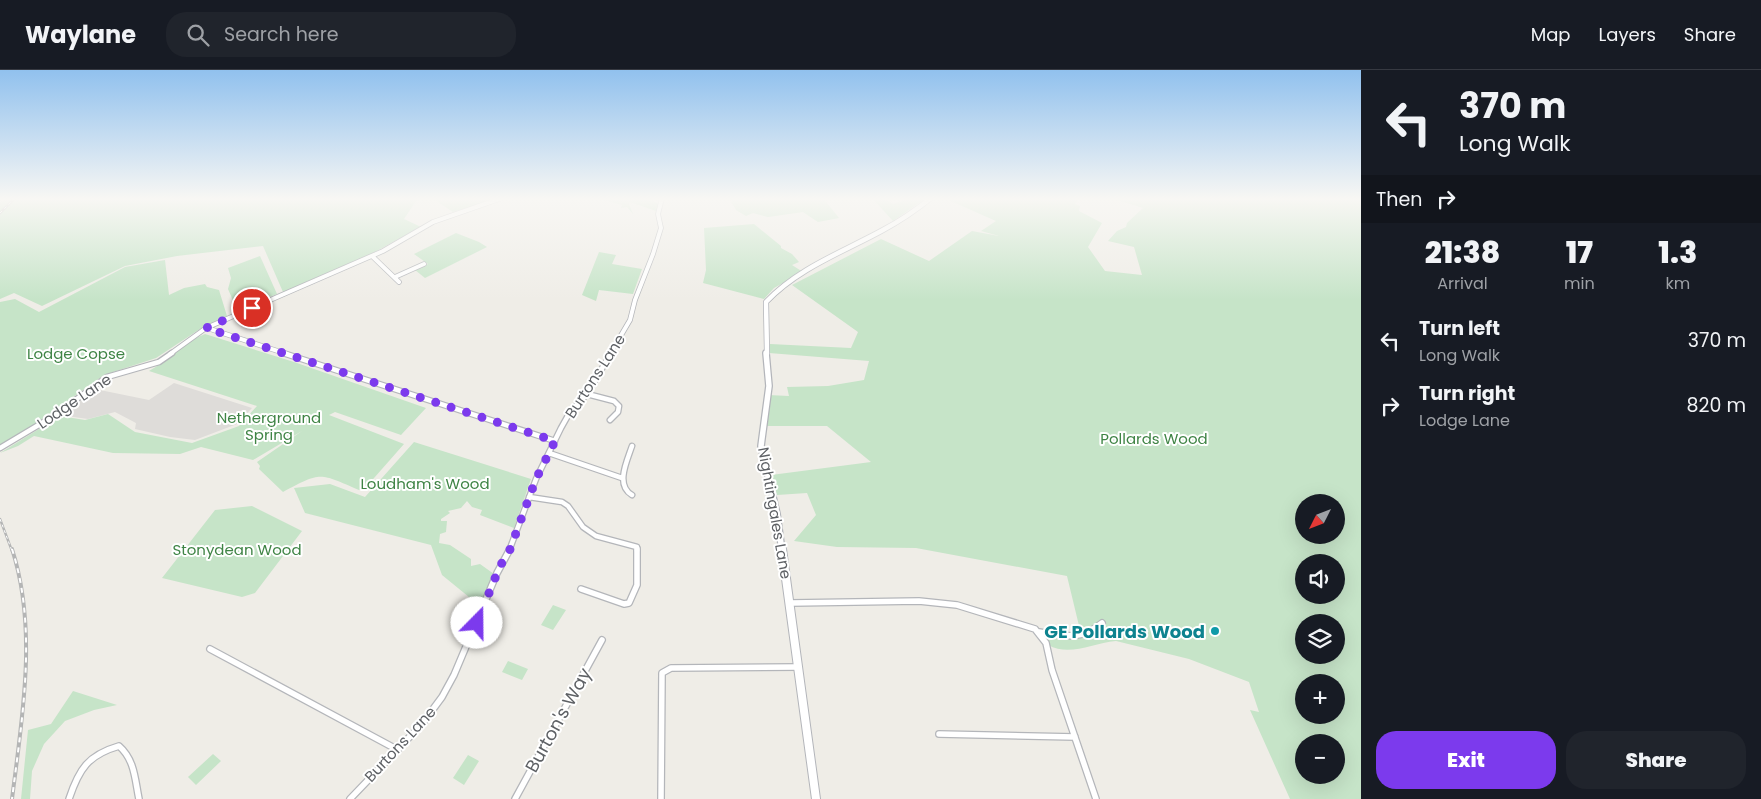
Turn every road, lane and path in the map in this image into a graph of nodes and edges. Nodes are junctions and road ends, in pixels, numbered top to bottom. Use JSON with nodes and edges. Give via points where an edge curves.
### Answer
{"nodes":[{"id":1,"x":415,"y":232,"type":"edge"},
{"id":2,"x":660,"y":232,"type":"edge"},
{"id":3,"x":879,"y":232,"type":"edge"},
{"id":4,"x":372,"y":256,"type":"junction"},
{"id":5,"x":424,"y":264,"type":"dead end"},
{"id":6,"x":395,"y":278,"type":"junction"},
{"id":7,"x":399,"y":282,"type":"dead end"},
{"id":8,"x":206,"y":328,"type":"junction"},
{"id":9,"x":587,"y":394,"type":"junction"},
{"id":10,"x":610,"y":420,"type":"dead end"},
{"id":11,"x":555,"y":441,"type":"junction"},
{"id":12,"x":632,"y":446,"type":"dead end"},
{"id":13,"x":0,"y":448,"type":"edge"},
{"id":14,"x":549,"y":453,"type":"junction"},
{"id":15,"x":622,"y":478,"type":"junction"},
{"id":16,"x":632,"y":495,"type":"dead end"},
{"id":17,"x":529,"y":497,"type":"junction"},
{"id":18,"x":581,"y":588,"type":"dead end"},
{"id":19,"x":791,"y":603,"type":"junction"},
{"id":20,"x":1102,"y":623,"type":"dead end"},
{"id":21,"x":1038,"y":632,"type":"junction"},
{"id":22,"x":602,"y":640,"type":"dead end"},
{"id":23,"x":210,"y":649,"type":"dead end"},
{"id":24,"x":800,"y":667,"type":"junction"},
{"id":25,"x":940,"y":734,"type":"dead end"},
{"id":26,"x":1074,"y":737,"type":"junction"},
{"id":27,"x":398,"y":750,"type":"junction"},
{"id":28,"x":69,"y":799,"type":"edge"},
{"id":29,"x":139,"y":799,"type":"edge"},
{"id":30,"x":350,"y":799,"type":"edge"},
{"id":31,"x":515,"y":799,"type":"edge"},
{"id":32,"x":661,"y":799,"type":"edge"},
{"id":33,"x":816,"y":799,"type":"edge"},
{"id":34,"x":1096,"y":799,"type":"edge"}],
"edges":[{"from":1,"to":4,"type":"street","name":"Lodge Lane"},
{"from":2,"to":9,"type":"street","name":"Burtons Lane","via":[[630,320]]},
{"from":3,"to":19,"type":"main road","name":"Nightingales Lane","via":[[834,253],[779,288],[766,302],[769,386],[761,446],[777,514]]},
{"from":4,"to":6,"type":"street"},
{"from":4,"to":8,"type":"street","name":"Lodge Lane"},
{"from":5,"to":6,"type":"street"},
{"from":6,"to":7,"type":"street"},
{"from":8,"to":11,"type":"street"},
{"from":8,"to":13,"type":"street","name":"Lodge Lane","via":[[159,362],[107,377]]},
{"from":9,"to":10,"type":"street","via":[[614,401],[619,406]]},
{"from":9,"to":11,"type":"street","name":"Burtons Lane","via":[[570,412]]},
{"from":11,"to":14,"type":"street","name":"Burtons Lane"},
{"from":12,"to":15,"type":"street"},
{"from":14,"to":15,"type":"street"},
{"from":14,"to":17,"type":"street","name":"Burtons Lane"},
{"from":15,"to":16,"type":"street","via":[[627,492]]},
{"from":17,"to":18,"type":"street","via":[[562,502],[583,527],[596,536],[639,545],[637,585],[629,602],[624,604]]},
{"from":17,"to":27,"type":"street","name":"Burtons Lane","via":[[509,552],[454,675],[422,724]]},
{"from":19,"to":21,"type":"street","via":[[929,602],[958,605]]},
{"from":19,"to":24,"type":"main road","name":"Nightingales Lane"},
{"from":20,"to":21,"type":"street","via":[[1092,632],[1076,638]]},
{"from":21,"to":26,"type":"street","via":[[1046,643]]},
{"from":22,"to":31,"type":"street","name":"Burton's Way"},
{"from":23,"to":27,"type":"street"},
{"from":24,"to":32,"type":"street","via":[[671,668],[662,673]]},
{"from":24,"to":33,"type":"main road","name":"Nightingales Lane"},
{"from":25,"to":26,"type":"street"},
{"from":26,"to":34,"type":"street"},
{"from":27,"to":30,"type":"street","name":"Burtons Lane"},
{"from":28,"to":29,"type":"street","via":[[81,766],[106,749],[119,746],[126,751],[132,763]]}]}
